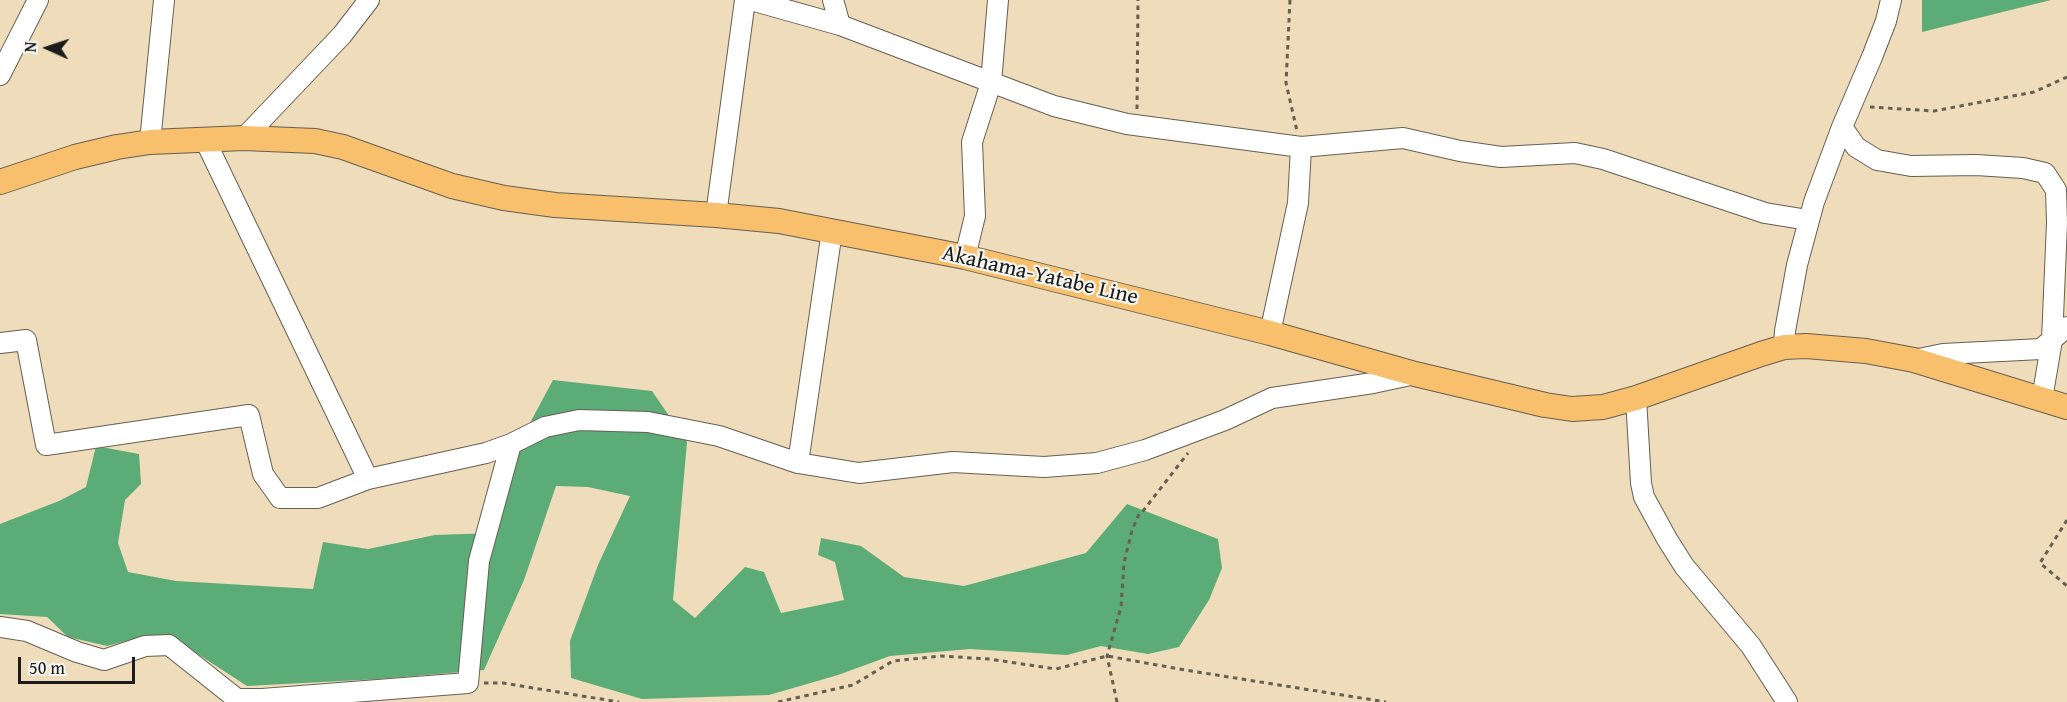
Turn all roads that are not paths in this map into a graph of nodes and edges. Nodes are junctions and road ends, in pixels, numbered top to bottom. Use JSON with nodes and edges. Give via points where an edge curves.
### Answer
{"nodes":[{"id":1,"x":38,"y":0,"type":"edge"},
{"id":2,"x":164,"y":0,"type":"edge"},
{"id":3,"x":369,"y":0,"type":"edge"},
{"id":4,"x":745,"y":0,"type":"edge"},
{"id":5,"x":751,"y":0,"type":"edge"},
{"id":6,"x":833,"y":0,"type":"edge"},
{"id":7,"x":998,"y":0,"type":"edge"},
{"id":8,"x":1891,"y":0,"type":"edge"},
{"id":9,"x":840,"y":25,"type":"junction"},
{"id":10,"x":0,"y":75,"type":"edge"},
{"id":11,"x":991,"y":82,"type":"junction"},
{"id":12,"x":1842,"y":127,"type":"junction"},
{"id":13,"x":244,"y":138,"type":"junction"},
{"id":14,"x":205,"y":140,"type":"junction"},
{"id":15,"x":150,"y":142,"type":"junction"},
{"id":16,"x":1301,"y":147,"type":"junction"},
{"id":17,"x":0,"y":182,"type":"edge"},
{"id":18,"x":716,"y":215,"type":"junction"},
{"id":19,"x":1808,"y":220,"type":"junction"},
{"id":20,"x":832,"y":231,"type":"junction"},
{"id":21,"x":965,"y":257,"type":"junction"},
{"id":22,"x":2067,"y":327,"type":"edge"},
{"id":23,"x":1270,"y":333,"type":"junction"},
{"id":24,"x":2052,"y":340,"type":"junction"},
{"id":25,"x":0,"y":343,"type":"edge"},
{"id":26,"x":1784,"y":347,"type":"junction"},
{"id":27,"x":1914,"y":360,"type":"junction"},
{"id":28,"x":1415,"y":374,"type":"junction"},
{"id":29,"x":1636,"y":398,"type":"junction"},
{"id":30,"x":2042,"y":399,"type":"junction"},
{"id":31,"x":2067,"y":407,"type":"edge"},
{"id":32,"x":511,"y":444,"type":"junction"},
{"id":33,"x":798,"y":463,"type":"junction"},
{"id":34,"x":368,"y":479,"type":"junction"},
{"id":35,"x":0,"y":627,"type":"edge"},
{"id":36,"x":1787,"y":702,"type":"edge"}],
"edges":[{"from":1,"to":10,"type":"street"},
{"from":2,"to":15,"type":"street"},
{"from":3,"to":13,"type":"street","via":[[342,35]]},
{"from":4,"to":18,"type":"street"},
{"from":5,"to":9,"type":"street"},
{"from":6,"to":9,"type":"street"},
{"from":7,"to":11,"type":"street"},
{"from":8,"to":12,"type":"street"},
{"from":9,"to":11,"type":"street"},
{"from":11,"to":16,"type":"street","via":[[1054,106],[1137,126]]},
{"from":11,"to":21,"type":"street","via":[[972,142],[975,216]]},
{"from":12,"to":19,"type":"street"},
{"from":12,"to":24,"type":"street","via":[[1856,147],[1877,160],[1911,166],[1976,165],[2045,173],[2056,190]]},
{"from":13,"to":14,"type":"main road","name":"Akahama-Yatabe Line"},
{"from":13,"to":18,"type":"main road","name":"Akahama-Yatabe Line","via":[[315,141],[343,147],[452,186],[504,198]]},
{"from":14,"to":15,"type":"main road","name":"Akahama-Yatabe Line"},
{"from":14,"to":34,"type":"street"},
{"from":15,"to":17,"type":"main road","name":"Akahama-Yatabe Line","via":[[75,157]]},
{"from":16,"to":19,"type":"street","via":[[1403,138],[1500,157],[1575,153],[1765,213]]},
{"from":16,"to":23,"type":"street","via":[[1298,203]]},
{"from":18,"to":20,"type":"main road","name":"Akahama-Yatabe Line"},
{"from":19,"to":26,"type":"street"},
{"from":20,"to":21,"type":"main road","name":"Akahama-Yatabe Line"},
{"from":20,"to":33,"type":"street"},
{"from":21,"to":23,"type":"main road","name":"Akahama-Yatabe Line"},
{"from":22,"to":24,"type":"street"},
{"from":23,"to":28,"type":"main road","name":"Akahama-Yatabe Line"},
{"from":24,"to":27,"type":"street","via":[[2041,349],[1942,354]]},
{"from":24,"to":30,"type":"street"},
{"from":25,"to":34,"type":"street","via":[[26,340],[46,445],[249,415],[264,474],[280,498],[318,498]]},
{"from":26,"to":27,"type":"main road","name":"Akahama-Yatabe Line","via":[[1866,351]]},
{"from":26,"to":29,"type":"main road","name":"Akahama-Yatabe Line"},
{"from":27,"to":30,"type":"main road","name":"Akahama-Yatabe Line"},
{"from":28,"to":29,"type":"main road","name":"Akahama-Yatabe Line","via":[[1572,409],[1603,407]]},
{"from":28,"to":33,"type":"street","via":[[1272,398],[1145,450],[1097,463],[1044,467],[953,462],[859,473]]},
{"from":29,"to":36,"type":"street","via":[[1644,497],[1684,566],[1751,646]]},
{"from":30,"to":31,"type":"main road","name":"Akahama-Yatabe Line"},
{"from":32,"to":33,"type":"street","via":[[545,427],[579,420],[648,422],[719,436]]},
{"from":32,"to":34,"type":"street"},
{"from":32,"to":35,"type":"street","via":[[479,561],[468,683],[237,699],[169,645],[145,646],[104,660],[27,631]]}]}
